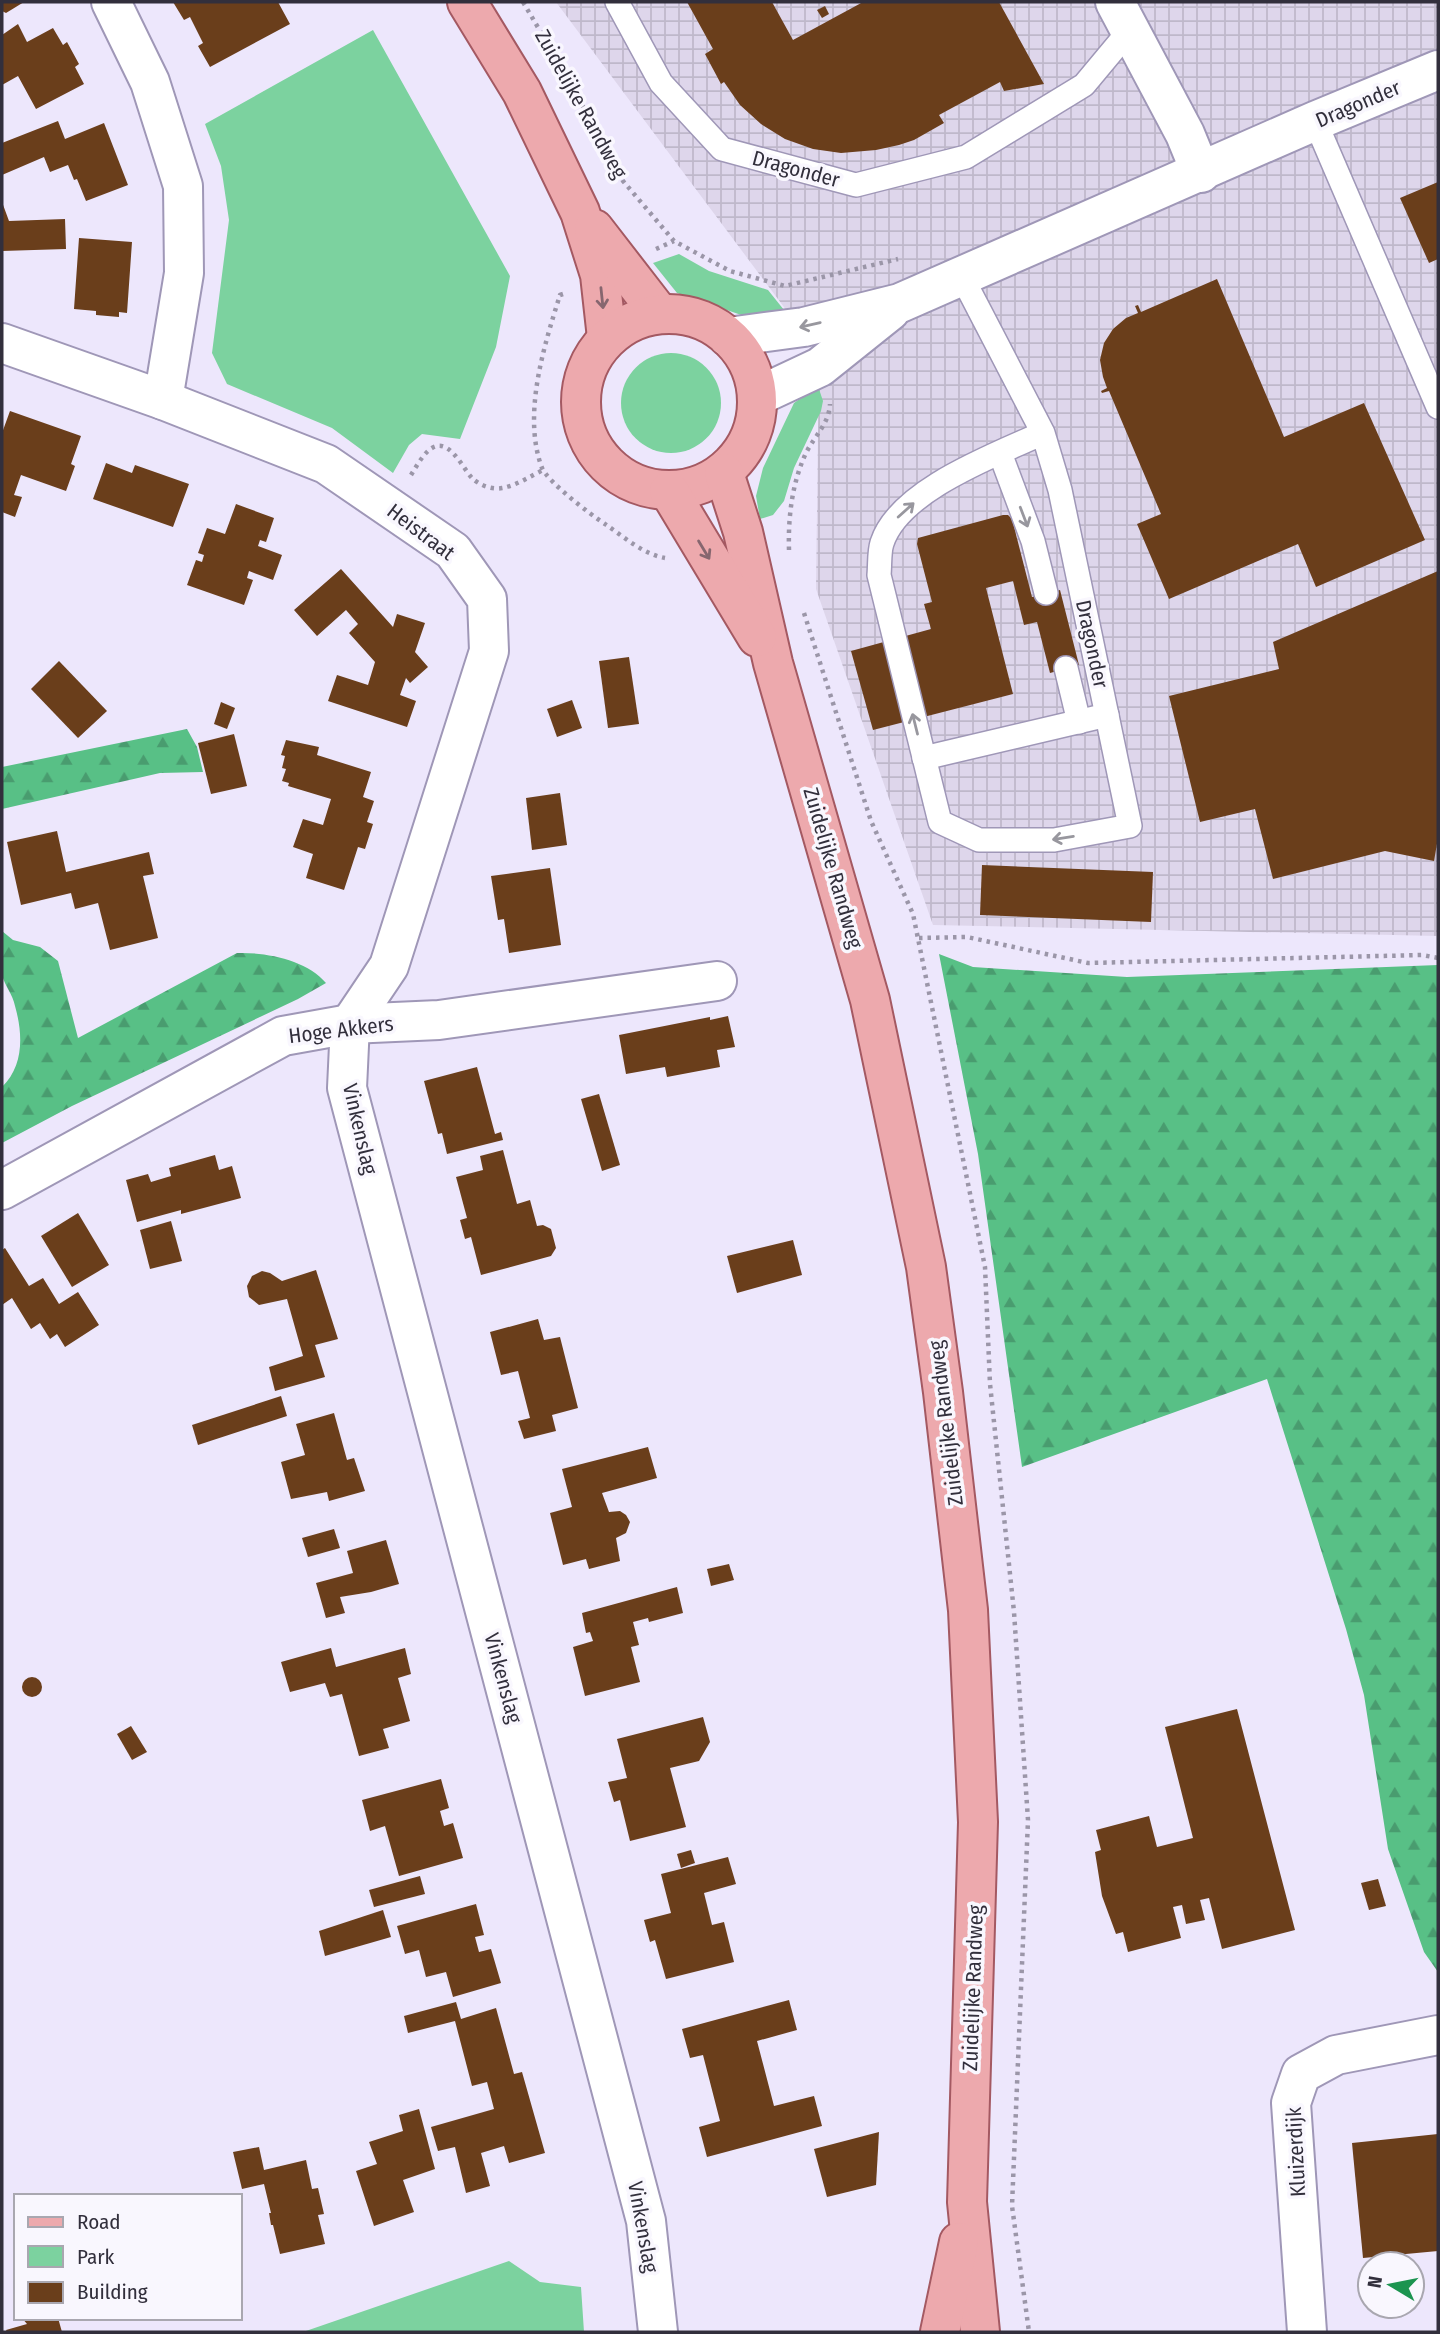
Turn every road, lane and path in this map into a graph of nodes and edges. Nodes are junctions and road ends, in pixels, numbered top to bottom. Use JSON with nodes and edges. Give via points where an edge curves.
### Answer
{"nodes":[{"id":1,"x":111,"y":2,"type":"edge"},
{"id":2,"x":467,"y":2,"type":"edge"},
{"id":3,"x":523,"y":2,"type":"edge"},
{"id":4,"x":617,"y":2,"type":"edge"},
{"id":5,"x":1122,"y":16,"type":"edge"},
{"id":6,"x":1438,"y":70,"type":"edge"},
{"id":7,"x":1315,"y":121,"type":"junction"},
{"id":8,"x":1201,"y":173,"type":"junction"},
{"id":9,"x":580,"y":212,"type":"junction"},
{"id":10,"x":961,"y":275,"type":"junction"},
{"id":11,"x":785,"y":286,"type":"dead end"},
{"id":12,"x":900,"y":303,"type":"junction"},
{"id":13,"x":659,"y":313,"type":"junction"},
{"id":14,"x":728,"y":337,"type":"junction"},
{"id":15,"x":607,"y":338,"type":"junction"},
{"id":16,"x":2,"y":343,"type":"edge"},
{"id":17,"x":758,"y":396,"type":"junction"},
{"id":18,"x":163,"y":400,"type":"junction"},
{"id":19,"x":1438,"y":407,"type":"edge"},
{"id":20,"x":1042,"y":433,"type":"junction"},
{"id":21,"x":1000,"y":453,"type":"junction"},
{"id":22,"x":543,"y":470,"type":"dead end"},
{"id":23,"x":723,"y":472,"type":"junction"},
{"id":24,"x":669,"y":491,"type":"junction"},
{"id":25,"x":388,"y":507,"type":"junction"},
{"id":26,"x":789,"y":519,"type":"dead end"},
{"id":27,"x":790,"y":560,"type":"dead end"},
{"id":28,"x":1046,"y":593,"type":"dead end"},
{"id":29,"x":802,"y":606,"type":"dead end"},
{"id":30,"x":773,"y":663,"type":"junction"},
{"id":31,"x":1066,"y":668,"type":"dead end"},
{"id":32,"x":1107,"y":715,"type":"junction"},
{"id":33,"x":1079,"y":722,"type":"junction"},
{"id":34,"x":923,"y":758,"type":"junction"},
{"id":35,"x":1438,"y":958,"type":"edge"},
{"id":36,"x":717,"y":981,"type":"dead end"},
{"id":37,"x":350,"y":1024,"type":"junction"},
{"id":38,"x":2,"y":1190,"type":"edge"},
{"id":39,"x":1438,"y":2035,"type":"edge"},
{"id":40,"x":967,"y":2202,"type":"junction"},
{"id":41,"x":658,"y":2332,"type":"edge"},
{"id":42,"x":940,"y":2332,"type":"edge"},
{"id":43,"x":980,"y":2332,"type":"edge"},
{"id":44,"x":1307,"y":2332,"type":"edge"}],
"edges":[{"from":1,"to":18,"type":"street","via":[[150,82],[183,186],[184,273]]},
{"from":2,"to":9,"type":"main road","via":[[522,92]]},
{"from":3,"to":11,"type":"path","name":"Zuidelijke Randweg","via":[[623,181],[674,241],[730,271]]},
{"from":4,"to":5,"type":"lane","name":"Dragonder","via":[[661,83],[722,149],[856,185],[966,157],[1084,85]]},
{"from":5,"to":8,"type":"street","name":"Dragonder"},
{"from":6,"to":7,"type":"street","name":"Dragonder"},
{"from":7,"to":8,"type":"street","name":"Dragonder"},
{"from":7,"to":19,"type":"lane"},
{"from":8,"to":10,"type":"street","name":"Dragonder"},
{"from":9,"to":13,"type":"main road"},
{"from":9,"to":15,"type":"main road","one_way":true,"via":[[600,275]]},
{"from":10,"to":12,"type":"street","name":"Dragonder"},
{"from":10,"to":20,"type":"lane","name":"Dragonder"},
{"from":12,"to":14,"type":"street","name":"Dragonder","one_way":true,"via":[[804,327]]},
{"from":12,"to":17,"type":"street","name":"Dragonder","via":[[820,367]]},
{"from":13,"to":14,"type":"main road","via":[[687,314]]},
{"from":13,"to":15,"type":"main road","via":[[632,321]]},
{"from":14,"to":17,"type":"main road","via":[[750,368]]},
{"from":15,"to":24,"type":"main road","via":[[589,362],[580,391],[582,421],[593,450],[612,472],[639,486]]},
{"from":16,"to":18,"type":"street","name":"Heistraat"},
{"from":17,"to":23,"type":"main road","via":[[754,425],[743,451]]},
{"from":18,"to":25,"type":"street","name":"Heistraat","via":[[326,464]]},
{"from":20,"to":21,"type":"lane"},
{"from":20,"to":32,"type":"lane","name":"Dragonder","via":[[1060,490]]},
{"from":21,"to":28,"type":"lane","one_way":true,"via":[[1033,541]]},
{"from":34,"to":21,"type":"lane","one_way":true,"via":[[879,575],[882,543],[899,514],[943,480]]},
{"from":22,"to":25,"type":"path","via":[[503,488],[492,488],[472,478],[454,452],[437,446],[428,450]]},
{"from":23,"to":24,"type":"main road","via":[[698,486]]},
{"from":23,"to":30,"type":"main road","name":"Zuidelijke Randweg","via":[[743,532]]},
{"from":24,"to":30,"type":"main road","name":"Zuidelijke Randweg","one_way":true},
{"from":25,"to":37,"type":"street","name":"Heistraat","via":[[453,551],[488,599],[489,651],[389,966]]},
{"from":26,"to":27,"type":"path"},
{"from":29,"to":35,"type":"path","via":[[871,821],[913,914],[919,938],[967,936],[1088,963]]},
{"from":30,"to":40,"type":"main road","name":"Zuidelijke Randweg","via":[[870,1000],[926,1267],[943,1392],[968,1610],[978,1822]]},
{"from":31,"to":33,"type":"lane"},
{"from":32,"to":33,"type":"lane"},
{"from":32,"to":34,"type":"lane","name":"Dragonder","one_way":true,"via":[[1130,826],[1054,840],[979,840],[940,822]]},
{"from":33,"to":34,"type":"lane"},
{"from":36,"to":37,"type":"street","name":"Hoge Akkers","via":[[439,1020]]},
{"from":37,"to":38,"type":"street","name":"Hoge Akkers","via":[[283,1036]]},
{"from":37,"to":41,"type":"street","name":"Vinkenslag","via":[[347,1088],[646,2221]]},
{"from":39,"to":44,"type":"street","name":"Kluizerdijk","via":[[1336,2055],[1301,2074],[1291,2103]]},
{"from":40,"to":42,"type":"main road","name":"Zuidelijke Randweg"},
{"from":40,"to":43,"type":"main road","name":"Zuidelijke Randweg"}]}
